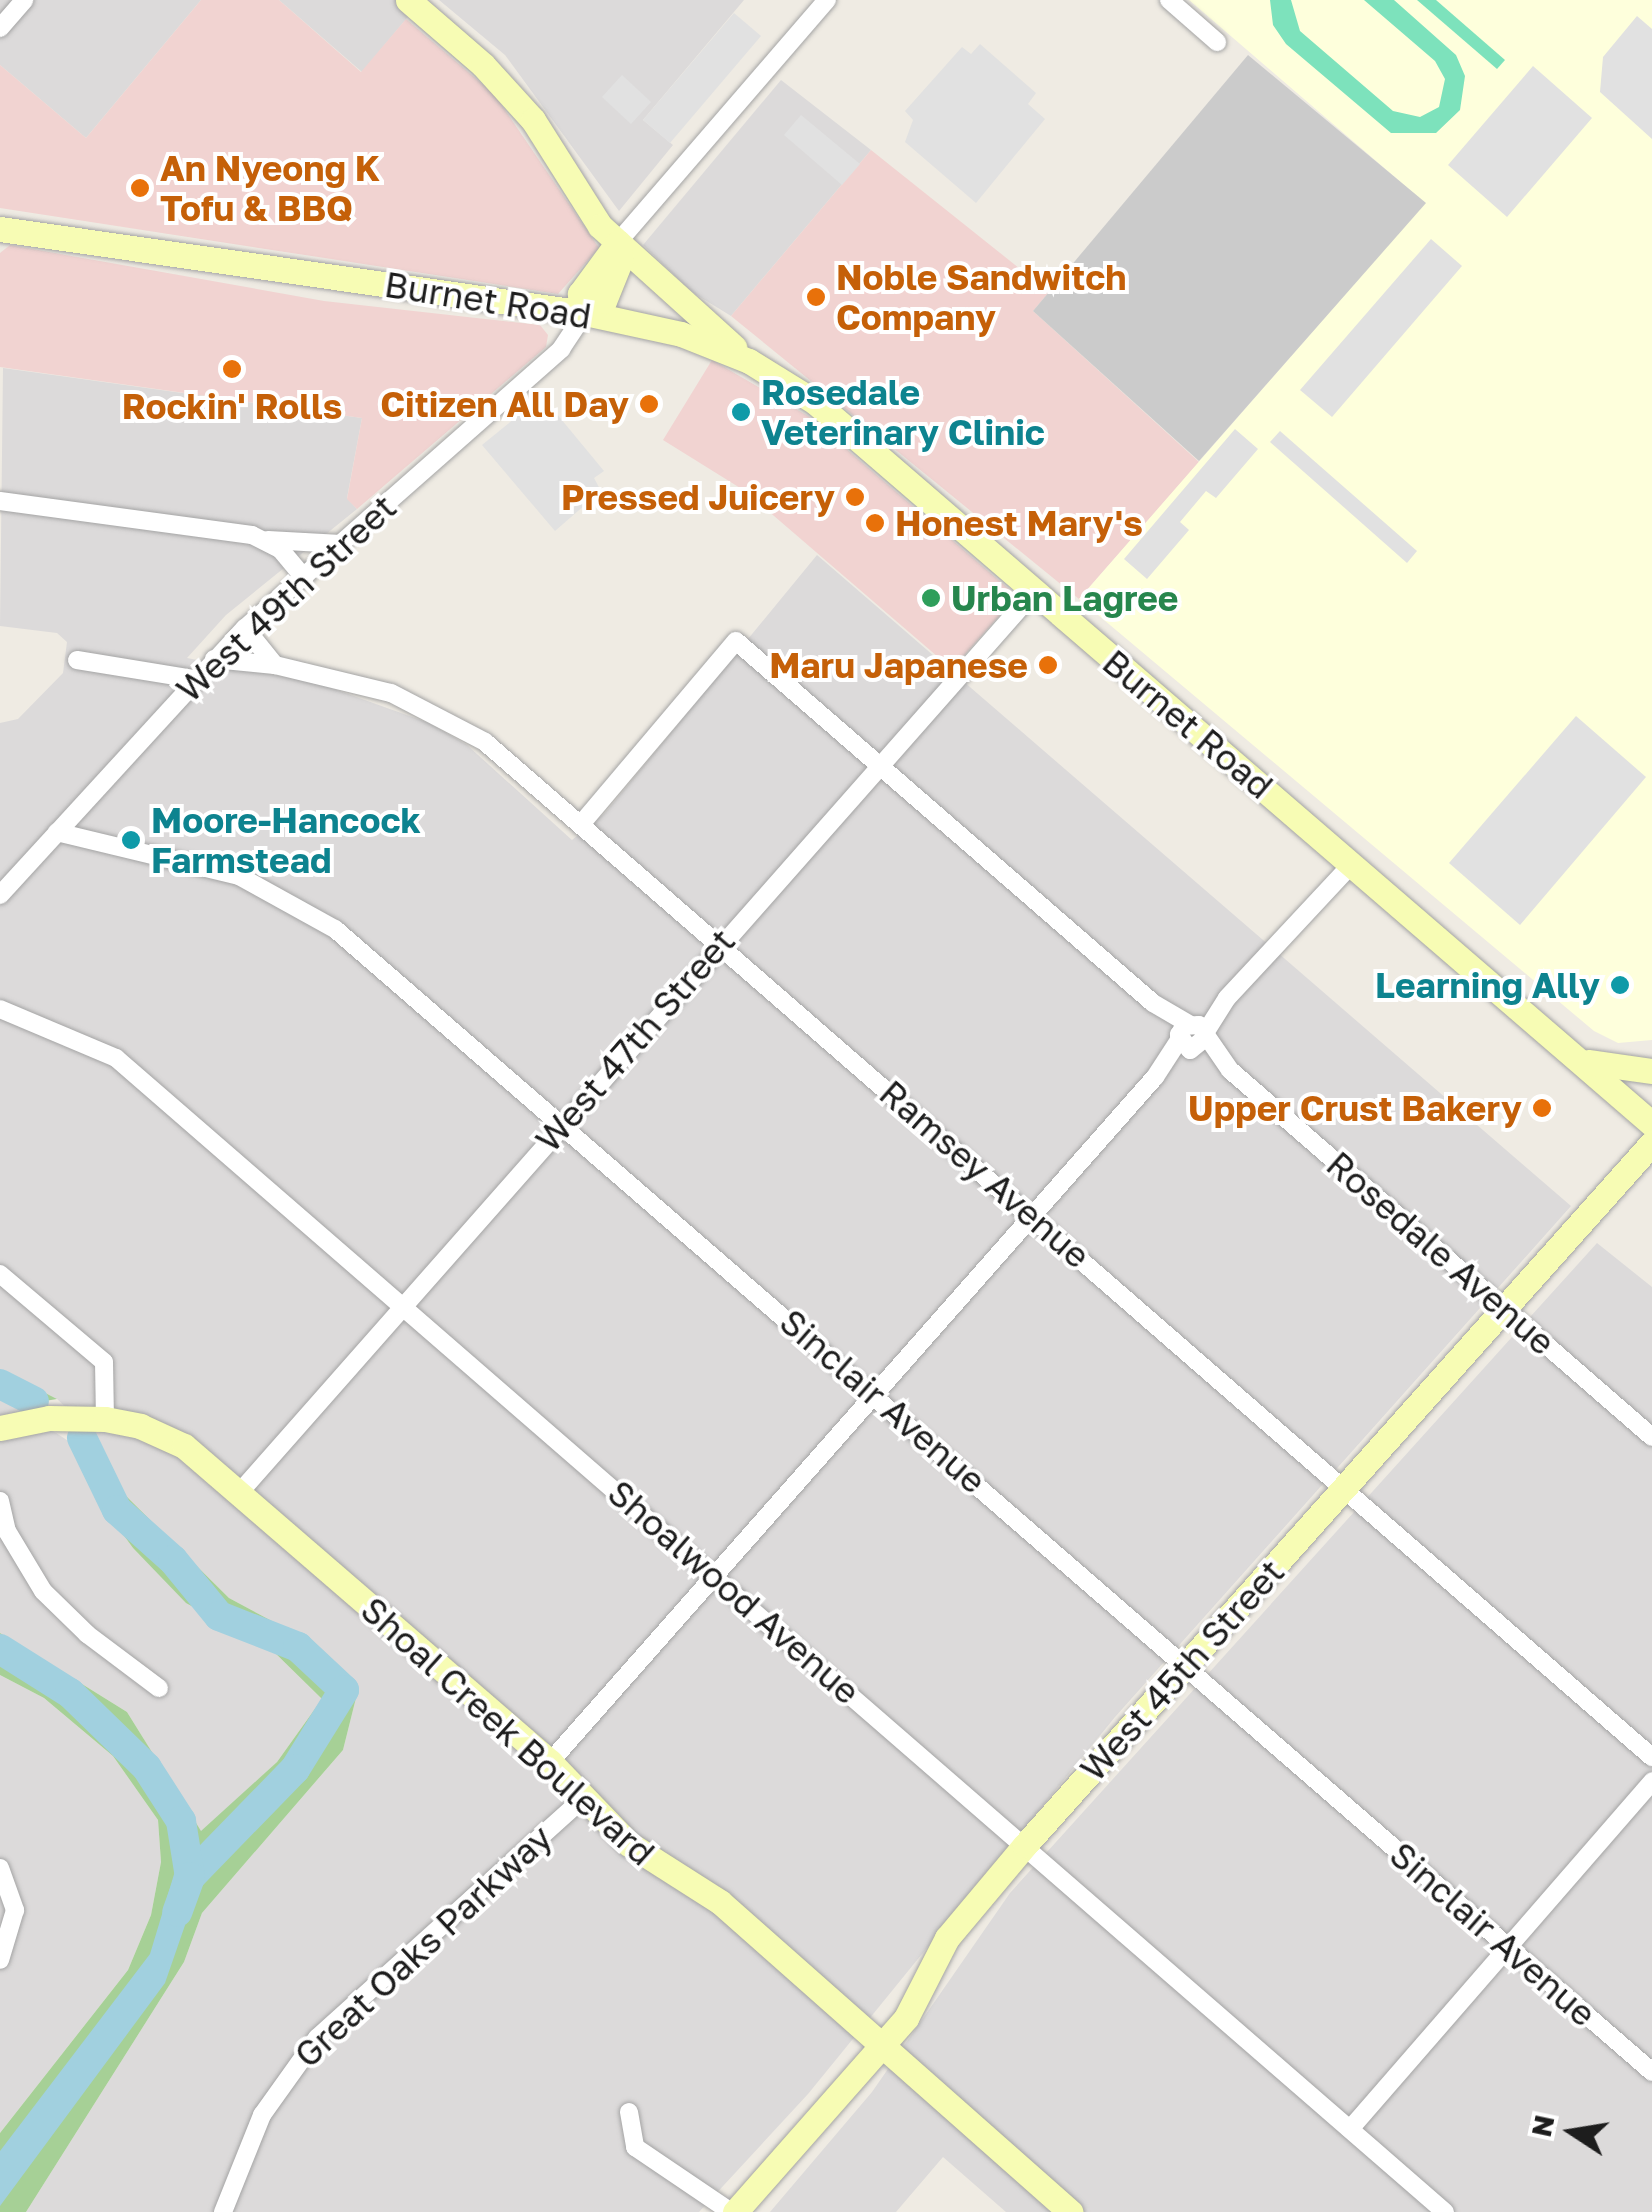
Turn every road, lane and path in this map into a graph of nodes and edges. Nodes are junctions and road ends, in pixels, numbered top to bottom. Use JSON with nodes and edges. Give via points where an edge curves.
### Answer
{"nodes":[{"id":1,"x":24,"y":0,"type":"edge"},
{"id":2,"x":408,"y":0,"type":"edge"},
{"id":3,"x":827,"y":0,"type":"edge"},
{"id":4,"x":1169,"y":0,"type":"edge"},
{"id":5,"x":0,"y":28,"type":"edge"},
{"id":6,"x":1217,"y":42,"type":"dead end"},
{"id":7,"x":2,"y":231,"type":"edge"},
{"id":8,"x":618,"y":242,"type":"junction"},
{"id":9,"x":585,"y":313,"type":"junction"},
{"id":10,"x":748,"y":361,"type":"junction"},
{"id":11,"x":0,"y":501,"type":"edge"},
{"id":12,"x":268,"y":540,"type":"junction"},
{"id":13,"x":341,"y":544,"type":"junction"},
{"id":14,"x":304,"y":578,"type":"junction"},
{"id":15,"x":1034,"y":592,"type":"junction"},
{"id":16,"x":245,"y":628,"type":"junction"},
{"id":17,"x":78,"y":660,"type":"dead end"},
{"id":18,"x":214,"y":660,"type":"junction"},
{"id":19,"x":275,"y":666,"type":"junction"},
{"id":20,"x":194,"y":679,"type":"junction"},
{"id":21,"x":880,"y":768,"type":"junction"},
{"id":22,"x":582,"y":822,"type":"junction"},
{"id":23,"x":57,"y":832,"type":"junction"},
{"id":24,"x":1352,"y":864,"type":"junction"},
{"id":25,"x":0,"y":895,"type":"edge"},
{"id":26,"x":720,"y":942,"type":"junction"},
{"id":27,"x":0,"y":1008,"type":"edge"},
{"id":28,"x":1192,"y":1037,"type":"junction"},
{"id":29,"x":1584,"y":1061,"type":"junction"},
{"id":30,"x":1652,"y":1072,"type":"edge"},
{"id":31,"x":561,"y":1123,"type":"junction"},
{"id":32,"x":1652,"y":1124,"type":"edge"},
{"id":33,"x":1652,"y":1143,"type":"edge"},
{"id":34,"x":1032,"y":1216,"type":"junction"},
{"id":35,"x":0,"y":1274,"type":"edge"},
{"id":36,"x":400,"y":1305,"type":"junction"},
{"id":37,"x":1505,"y":1310,"type":"junction"},
{"id":38,"x":873,"y":1392,"type":"junction"},
{"id":39,"x":106,"y":1419,"type":"junction"},
{"id":40,"x":0,"y":1428,"type":"edge"},
{"id":41,"x":1652,"y":1437,"type":"edge"},
{"id":42,"x":1346,"y":1487,"type":"junction"},
{"id":43,"x":240,"y":1492,"type":"junction"},
{"id":44,"x":0,"y":1501,"type":"edge"},
{"id":45,"x":712,"y":1572,"type":"junction"},
{"id":46,"x":1185,"y":1666,"type":"junction"},
{"id":47,"x":159,"y":1688,"type":"dead end"},
{"id":48,"x":1652,"y":1756,"type":"edge"},
{"id":49,"x":550,"y":1762,"type":"junction"},
{"id":50,"x":1652,"y":1781,"type":"edge"},
{"id":51,"x":585,"y":1798,"type":"junction"},
{"id":52,"x":1025,"y":1845,"type":"junction"},
{"id":53,"x":0,"y":1868,"type":"edge"},
{"id":54,"x":1508,"y":1946,"type":"junction"},
{"id":55,"x":0,"y":1960,"type":"edge"},
{"id":56,"x":882,"y":2049,"type":"junction"},
{"id":57,"x":1652,"y":2072,"type":"edge"},
{"id":58,"x":629,"y":2112,"type":"dead end"},
{"id":59,"x":1350,"y":2129,"type":"junction"},
{"id":60,"x":223,"y":2212,"type":"edge"},
{"id":61,"x":733,"y":2212,"type":"edge"},
{"id":62,"x":1071,"y":2212,"type":"edge"},
{"id":63,"x":1445,"y":2212,"type":"edge"}],
"edges":[{"from":1,"to":5,"type":"street"},
{"from":2,"to":8,"type":"main road","via":[[524,109],[583,207]]},
{"from":3,"to":8,"type":"street","name":"West 49th Street"},
{"from":4,"to":6,"type":"street"},
{"from":7,"to":9,"type":"main road","name":"Burnet Road"},
{"from":8,"to":9,"type":"main road","name":"West 49th Street","via":[[580,294]]},
{"from":8,"to":10,"type":"main road"},
{"from":9,"to":10,"type":"main road","name":"Burnet Road","via":[[681,334]]},
{"from":9,"to":13,"type":"street","name":"West 49th Street","via":[[561,348]]},
{"from":10,"to":15,"type":"main road","name":"Burnet Road","via":[[815,402]]},
{"from":11,"to":12,"type":"street"},
{"from":12,"to":13,"type":"street","via":[[293,536]]},
{"from":12,"to":14,"type":"street"},
{"from":13,"to":14,"type":"street","name":"West 49th Street"},
{"from":14,"to":16,"type":"street","name":"West 49th Street"},
{"from":15,"to":21,"type":"street","name":"West 47th Street"},
{"from":15,"to":24,"type":"main road","name":"Burnet Road"},
{"from":16,"to":18,"type":"street","name":"West 49th Street"},
{"from":16,"to":19,"type":"street"},
{"from":17,"to":20,"type":"street"},
{"from":18,"to":19,"type":"street","name":"Ramsey Avenue"},
{"from":18,"to":20,"type":"street","name":"West 49th Street"},
{"from":19,"to":22,"type":"street","name":"Ramsey Avenue","via":[[358,681],[445,717]]},
{"from":20,"to":23,"type":"street","name":"West 49th Street"},
{"from":21,"to":22,"type":"street","name":"Rosedale Avenue","via":[[736,641]]},
{"from":21,"to":26,"type":"street","name":"West 47th Street"},
{"from":21,"to":28,"type":"street","name":"Rosedale Avenue"},
{"from":22,"to":26,"type":"street","name":"Ramsey Avenue"},
{"from":23,"to":25,"type":"street","name":"West 49th Street"},
{"from":23,"to":31,"type":"street","name":"Sinclair Avenue","via":[[202,864],[288,899],[335,929]]},
{"from":24,"to":28,"type":"street"},
{"from":24,"to":29,"type":"main road","name":"Burnet Road"},
{"from":26,"to":31,"type":"street","name":"West 47th Street"},
{"from":26,"to":34,"type":"street","name":"Ramsey Avenue"},
{"from":27,"to":36,"type":"street","name":"Shoalwood Avenue","via":[[116,1058]]},
{"from":28,"to":34,"type":"street"},
{"from":28,"to":37,"type":"street","name":"Rosedale Avenue"},
{"from":29,"to":30,"type":"main road"},
{"from":29,"to":32,"type":"main road","name":"Burnet Road"},
{"from":31,"to":36,"type":"street","name":"West 47th Street"},
{"from":31,"to":38,"type":"street","name":"Sinclair Avenue"},
{"from":33,"to":37,"type":"main road","name":"West 45th Street"},
{"from":34,"to":38,"type":"street"},
{"from":34,"to":42,"type":"street","name":"Ramsey Avenue"},
{"from":35,"to":39,"type":"street","via":[[104,1362]]},
{"from":36,"to":43,"type":"street","name":"West 47th Street"},
{"from":36,"to":45,"type":"street","name":"Shoalwood Avenue"},
{"from":37,"to":41,"type":"street","name":"Rosedale Avenue"},
{"from":37,"to":42,"type":"main road","name":"West 45th Street"},
{"from":38,"to":45,"type":"street"},
{"from":38,"to":46,"type":"street","name":"Sinclair Avenue"},
{"from":39,"to":40,"type":"main road","name":"Shoal Creek Boulevard","via":[[49,1418]]},
{"from":39,"to":43,"type":"main road","name":"Shoal Creek Boulevard","via":[[162,1434]]},
{"from":42,"to":46,"type":"main road","name":"West 45th Street"},
{"from":42,"to":48,"type":"street","name":"Ramsey Avenue"},
{"from":43,"to":49,"type":"main road","name":"Shoal Creek Boulevard"},
{"from":44,"to":47,"type":"street","via":[[13,1543],[43,1591]]},
{"from":45,"to":49,"type":"street"},
{"from":45,"to":52,"type":"street","name":"Shoalwood Avenue"},
{"from":46,"to":52,"type":"main road","name":"West 45th Street"},
{"from":46,"to":54,"type":"street","name":"Sinclair Avenue"},
{"from":49,"to":51,"type":"main road","name":"Shoal Creek Boulevard"},
{"from":50,"to":54,"type":"street"},
{"from":51,"to":56,"type":"main road","name":"Shoal Creek Boulevard","via":[[652,1864],[720,1902]]},
{"from":51,"to":60,"type":"street","name":"Great Oaks Parkway","via":[[316,2038],[262,2114]]},
{"from":52,"to":56,"type":"main road","name":"West 45th Street","via":[[946,1938],[906,2018]]},
{"from":52,"to":59,"type":"street","name":"Shoalwood Avenue"},
{"from":53,"to":55,"type":"street","via":[[15,1910]]},
{"from":54,"to":57,"type":"street","name":"Sinclair Avenue"},
{"from":54,"to":59,"type":"street"},
{"from":56,"to":61,"type":"main road","name":"West 45th Street"},
{"from":56,"to":62,"type":"main road","name":"Shoal Creek Boulevard"},
{"from":58,"to":61,"type":"street","via":[[642,2154]]},
{"from":59,"to":63,"type":"street","name":"Shoalwood Avenue"}]}
